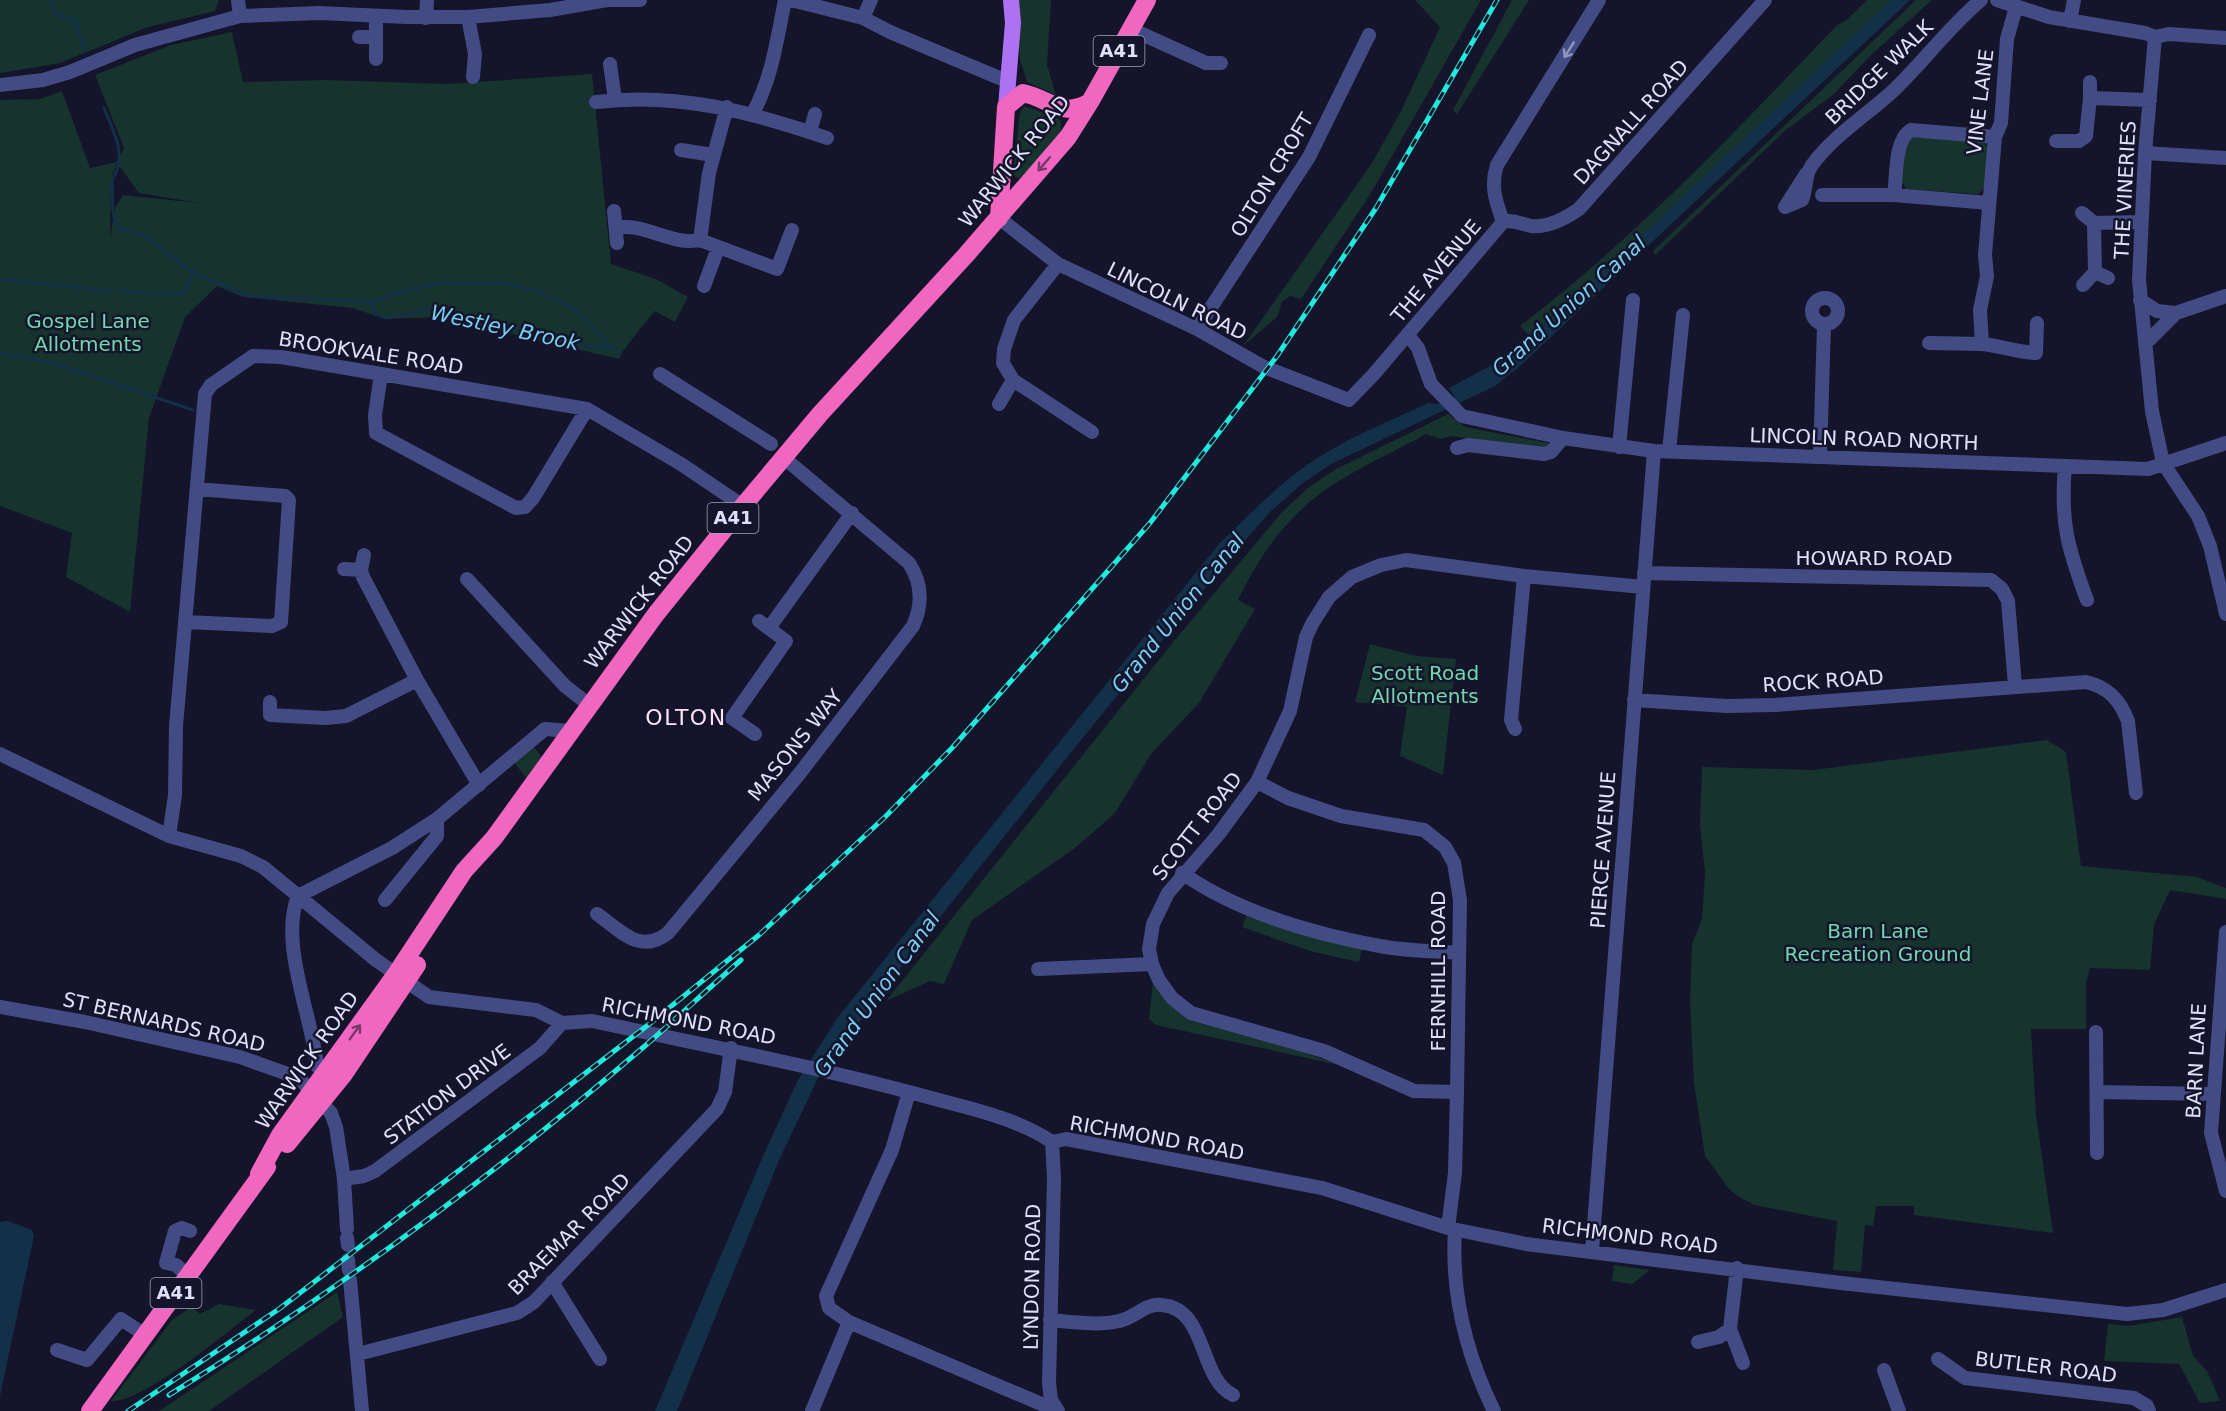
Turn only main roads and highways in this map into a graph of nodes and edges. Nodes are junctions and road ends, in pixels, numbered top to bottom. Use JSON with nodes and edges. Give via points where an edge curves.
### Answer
{"nodes":[{"id":1,"x":1011,"y":0,"type":"edge"},
{"id":2,"x":1147,"y":0,"type":"edge"},
{"id":3,"x":1016,"y":87,"type":"junction"},
{"id":4,"x":1090,"y":102,"type":"junction"},
{"id":5,"x":1062,"y":109,"type":"junction"},
{"id":6,"x":1068,"y":136,"type":"junction"},
{"id":7,"x":1001,"y":152,"type":"junction"},
{"id":8,"x":999,"y":186,"type":"junction"},
{"id":9,"x":1021,"y":191,"type":"junction"},
{"id":10,"x":999,"y":218,"type":"junction"},
{"id":11,"x":966,"y":255,"type":"junction"},
{"id":12,"x":90,"y":1411,"type":"edge"}],
"edges":[{"from":1,"to":3,"type":"main road"},
{"from":2,"to":4,"type":"highway","name":"WARWICK ROAD","number":"A41"},
{"from":3,"to":5,"type":"highway"},
{"from":3,"to":7,"type":"highway","number":"A41","via":[[1006,107]]},
{"from":4,"to":5,"type":"highway","via":[[1072,111]]},
{"from":4,"to":6,"type":"highway","name":"WARWICK ROAD","number":"A41"},
{"from":5,"to":6,"type":"highway"},
{"from":6,"to":9,"type":"highway","name":"WARWICK ROAD","number":"A41","one_way":true},
{"from":7,"to":8,"type":"highway","number":"A41"},
{"from":7,"to":11,"type":"highway","name":"WARWICK ROAD","number":"A41","via":[[991,199]]},
{"from":8,"to":9,"type":"highway","via":[[1006,195]]},
{"from":8,"to":10,"type":"highway","number":"A41"},
{"from":9,"to":10,"type":"highway","name":"WARWICK ROAD","number":"A41"},
{"from":10,"to":11,"type":"highway","name":"WARWICK ROAD","number":"A41"},
{"from":11,"to":12,"type":"highway","name":"WARWICK ROAD","number":"A41","via":[[777,451],[743,506],[588,704],[481,855],[401,978],[317,1096],[280,1135],[259,1174]]}]}
